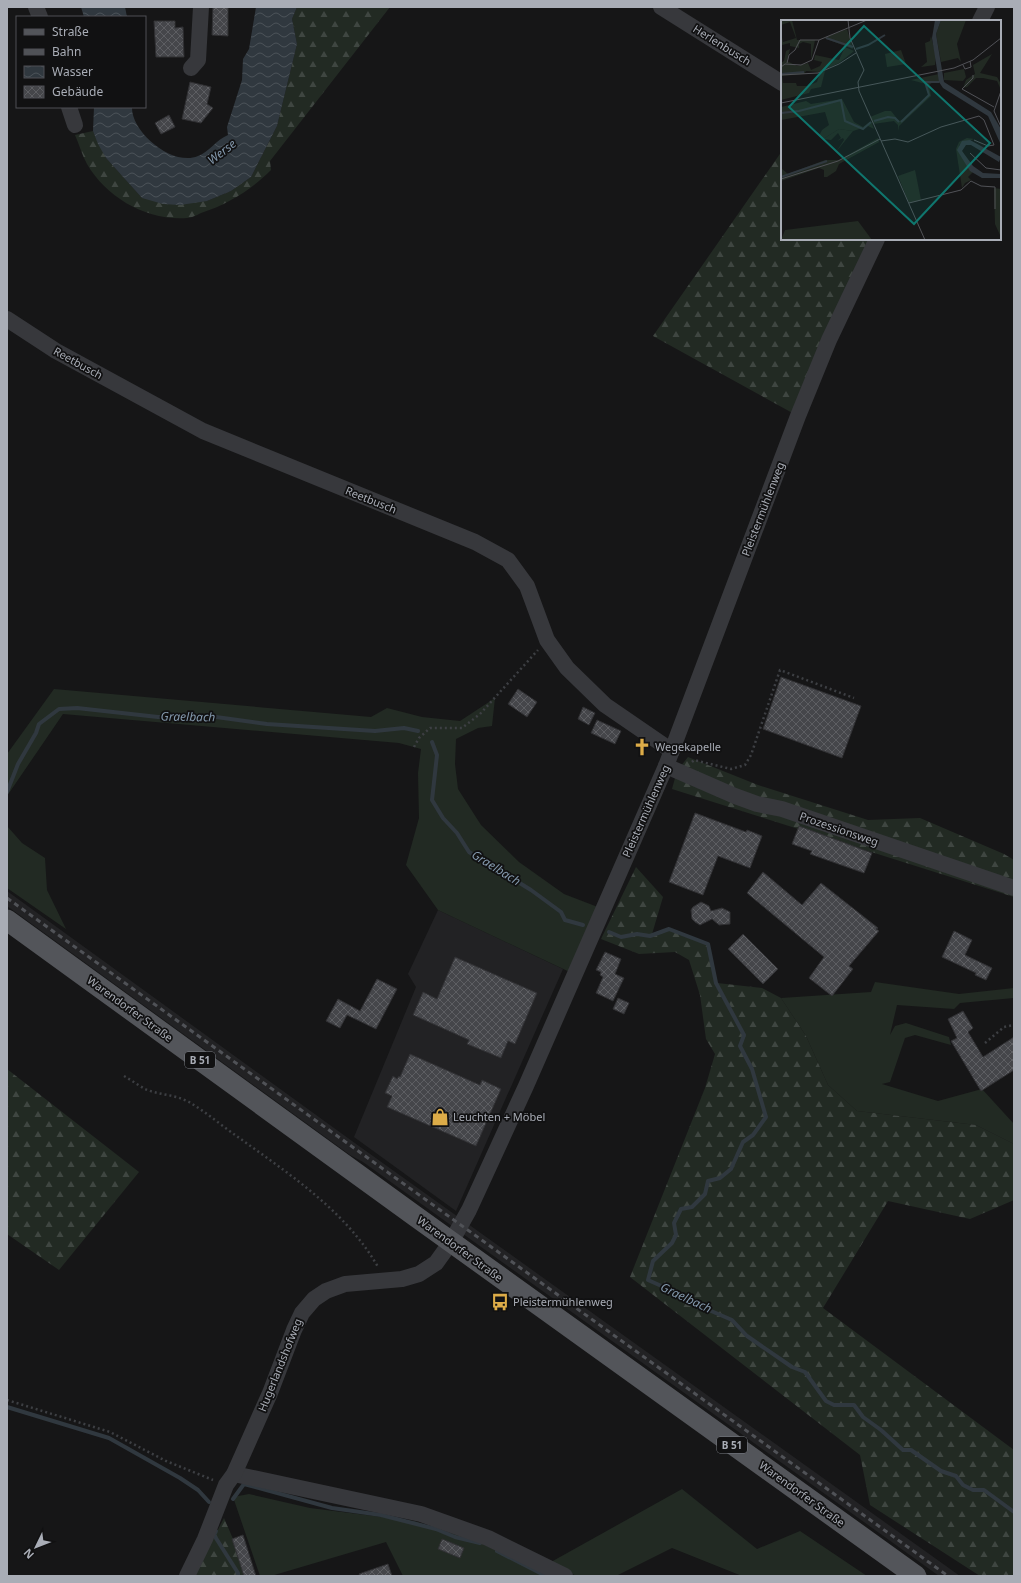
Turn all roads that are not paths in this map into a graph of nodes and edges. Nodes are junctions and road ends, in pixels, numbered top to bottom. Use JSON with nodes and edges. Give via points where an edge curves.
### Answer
{"nodes":[{"id":1,"x":201,"y":7,"type":"edge"},
{"id":2,"x":661,"y":7,"type":"edge"},
{"id":3,"x":987,"y":7,"type":"edge"},
{"id":4,"x":980,"y":20,"type":"edge"},
{"id":5,"x":191,"y":68,"type":"dead end"},
{"id":6,"x":781,"y":82,"type":"edge"},
{"id":7,"x":69,"y":108,"type":"edge"},
{"id":8,"x":75,"y":125,"type":"dead end"},
{"id":9,"x":877,"y":240,"type":"edge"},
{"id":10,"x":7,"y":319,"type":"edge"},
{"id":11,"x":672,"y":751,"type":"junction"},
{"id":12,"x":671,"y":769,"type":"junction"},
{"id":13,"x":1014,"y":888,"type":"edge"},
{"id":14,"x":7,"y":920,"type":"edge"},
{"id":15,"x":451,"y":1242,"type":"junction"},
{"id":16,"x":230,"y":1480,"type":"junction"},
{"id":17,"x":187,"y":1576,"type":"edge"},
{"id":18,"x":565,"y":1576,"type":"edge"},
{"id":19,"x":916,"y":1576,"type":"edge"}],
"edges":[{"from":1,"to":5,"type":"street","via":[[198,60]]},
{"from":2,"to":6,"type":"street","name":"Herlenbusch"},
{"from":3,"to":4,"type":"street"},
{"from":7,"to":8,"type":"street"},
{"from":9,"to":11,"type":"street","name":"Pleistermühlenweg","via":[[829,340],[798,416]]},
{"from":10,"to":11,"type":"street","name":"Reetbusch","via":[[56,351],[203,431],[475,542],[508,560],[527,586],[547,640],[567,668],[605,706]]},
{"from":11,"to":12,"type":"street","name":"Pleistermühlenweg"},
{"from":12,"to":13,"type":"street","name":"Prozessionsweg","via":[[757,804],[782,809]]},
{"from":12,"to":15,"type":"street","name":"Pleistermühlenweg","via":[[469,1210]]},
{"from":14,"to":15,"type":"main road","name":"Warendorfer Straße","number":"B 51"},
{"from":15,"to":16,"type":"street","name":"Hugerlandshofweg","via":[[436,1263],[419,1274],[402,1279],[345,1284],[314,1299],[302,1313],[270,1393]]},
{"from":15,"to":19,"type":"main road","name":"Warendorfer Straße","number":"B 51"},
{"from":16,"to":17,"type":"street","name":"Hugerlandshofweg"},
{"from":16,"to":18,"type":"street","via":[[421,1514],[488,1538]]}]}
